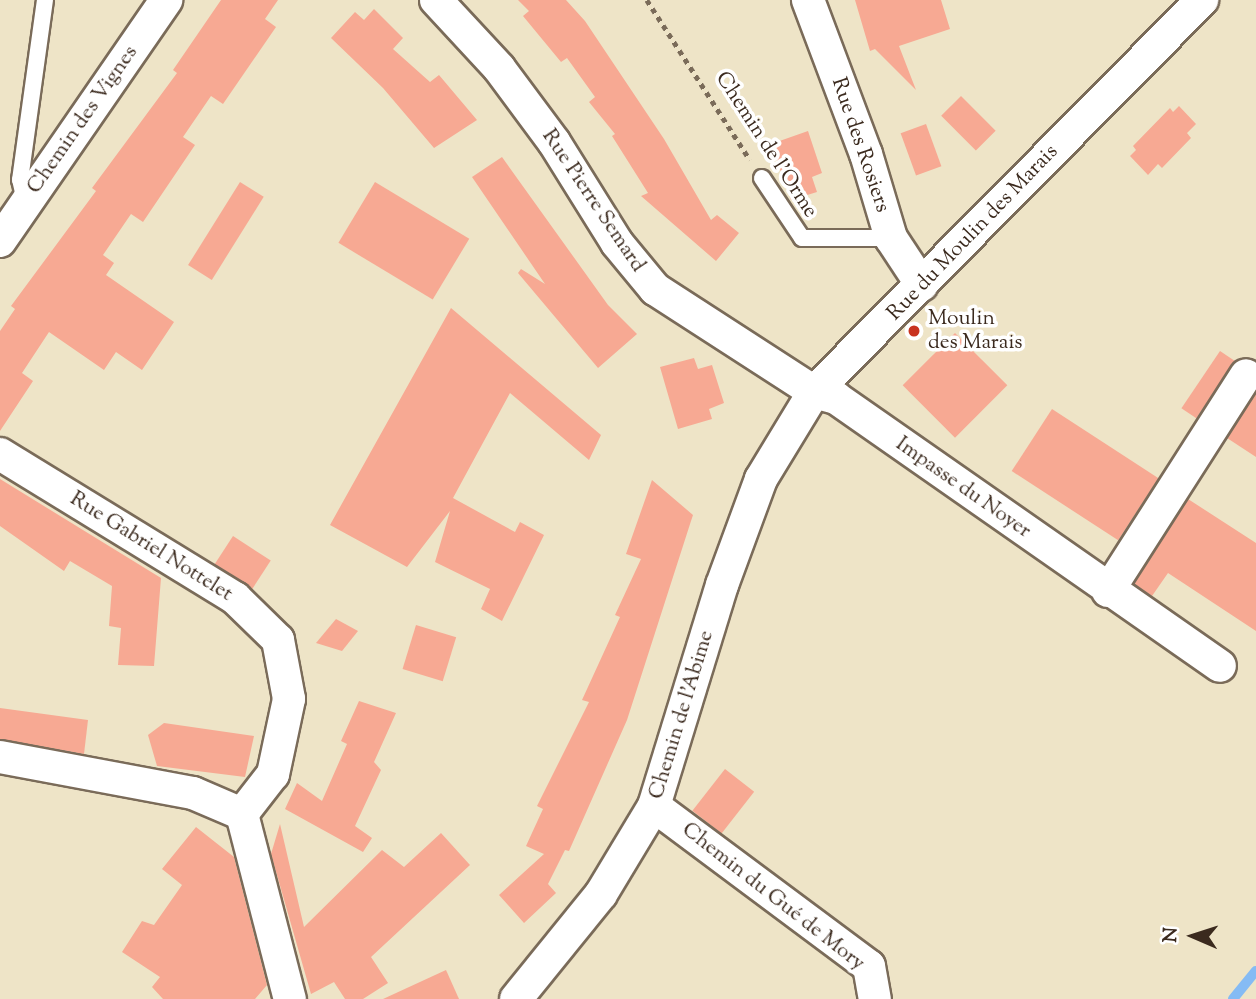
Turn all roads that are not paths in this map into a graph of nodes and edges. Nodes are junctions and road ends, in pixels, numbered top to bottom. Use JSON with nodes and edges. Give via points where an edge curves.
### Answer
{"nodes":[{"id":1,"x":45,"y":0,"type":"edge"},
{"id":2,"x":166,"y":0,"type":"edge"},
{"id":3,"x":436,"y":0,"type":"edge"},
{"id":4,"x":807,"y":0,"type":"edge"},
{"id":5,"x":1202,"y":0,"type":"edge"},
{"id":6,"x":762,"y":178,"type":"road end"},
{"id":7,"x":26,"y":203,"type":"junction"},
{"id":8,"x":891,"y":238,"type":"junction"},
{"id":9,"x":0,"y":241,"type":"edge"},
{"id":10,"x":922,"y":285,"type":"junction"},
{"id":11,"x":1246,"y":375,"type":"dead end"},
{"id":12,"x":814,"y":392,"type":"junction"},
{"id":13,"x":0,"y":454,"type":"edge"},
{"id":14,"x":761,"y":480,"type":"joint"},
{"id":15,"x":1108,"y":591,"type":"junction"},
{"id":16,"x":1220,"y":666,"type":"dead end"},
{"id":17,"x":0,"y":757,"type":"edge"},
{"id":18,"x":654,"y":806,"type":"junction"},
{"id":19,"x":242,"y":814,"type":"junction"},
{"id":20,"x":290,"y":999,"type":"edge"},
{"id":21,"x":516,"y":999,"type":"edge"},
{"id":22,"x":875,"y":999,"type":"edge"}],
"edges":[{"from":1,"to":7,"type":"lane","via":[[20,180]]},
{"from":2,"to":7,"type":"street","name":"Chemin des Vignes"},
{"from":3,"to":12,"type":"street","name":"Rue Pierre Semard","via":[[499,68],[554,142],[617,243],[655,289]]},
{"from":4,"to":8,"type":"street","name":"Rue des Rosiers","via":[[866,155]]},
{"from":5,"to":10,"type":"street","name":"Rue du Moulin des Marais"},
{"from":6,"to":8,"type":"lane","name":"Chemin de l'Orme","via":[[802,239]]},
{"from":7,"to":9,"type":"street","name":"Chemin des Vignes"},
{"from":8,"to":10,"type":"street","name":"Rue des Rosiers"},
{"from":10,"to":12,"type":"street","name":"Rue du Moulin des Marais"},
{"from":11,"to":15,"type":"street"},
{"from":12,"to":14,"type":"street","name":"Rue du Moulin des Marais"},
{"from":12,"to":15,"type":"street","name":"Impasse du Noyer","via":[[836,398]]},
{"from":13,"to":19,"type":"street","name":"Rue Gabriel Nottelet","via":[[235,598],[278,640],[289,699],[273,774]]},
{"from":14,"to":18,"type":"street","name":"Chemin de l'Abime","via":[[722,585]]},
{"from":15,"to":16,"type":"street","name":"Impasse du Noyer"},
{"from":17,"to":19,"type":"street","via":[[193,793]]},
{"from":18,"to":21,"type":"street","name":"Chemin de l'Abime","via":[[601,894]]},
{"from":18,"to":22,"type":"street","name":"Chemin du Gué de Mory","via":[[869,966]]},
{"from":19,"to":20,"type":"street"}]}
